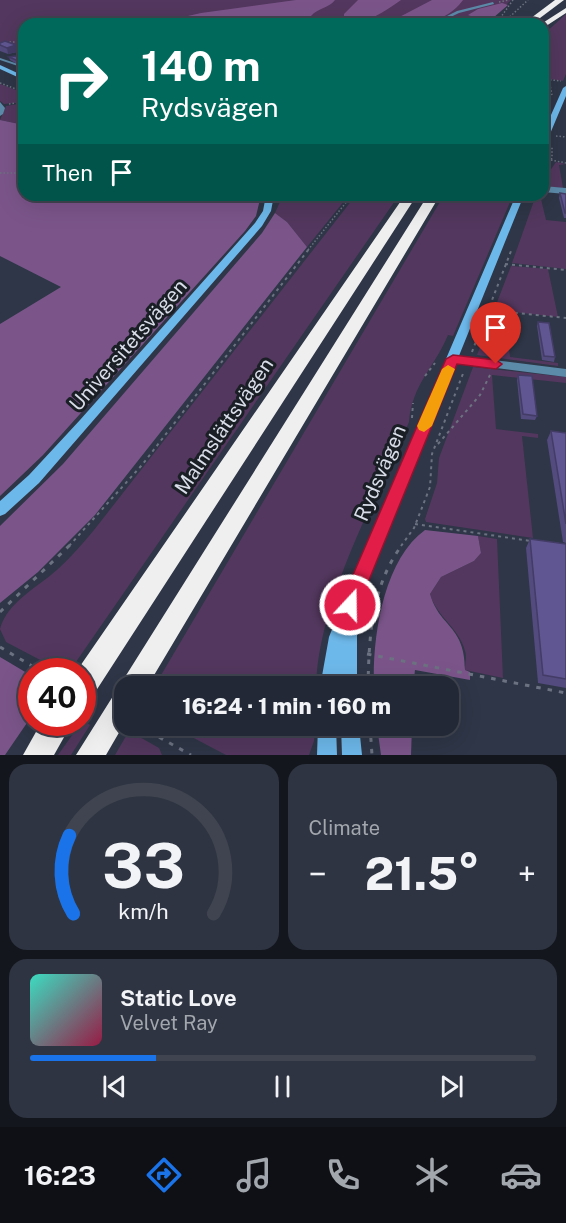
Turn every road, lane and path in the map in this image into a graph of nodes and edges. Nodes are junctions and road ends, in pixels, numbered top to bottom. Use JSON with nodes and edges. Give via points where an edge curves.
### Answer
{"nodes":[{"id":1,"x":513,"y":0,"type":"edge"},
{"id":2,"x":528,"y":0,"type":"edge"},
{"id":3,"x":547,"y":0,"type":"edge"},
{"id":4,"x":560,"y":0,"type":"edge"},
{"id":5,"x":493,"y":3,"type":"dead end"},
{"id":6,"x":566,"y":5,"type":"edge"},
{"id":7,"x":566,"y":10,"type":"edge"},
{"id":8,"x":446,"y":18,"type":"edge"},
{"id":9,"x":500,"y":18,"type":"edge"},
{"id":10,"x":508,"y":18,"type":"edge"},
{"id":11,"x":526,"y":18,"type":"edge"},
{"id":12,"x":535,"y":18,"type":"edge"},
{"id":13,"x":549,"y":20,"type":"edge"},
{"id":14,"x":549,"y":21,"type":"edge"},
{"id":15,"x":18,"y":41,"type":"edge"},
{"id":16,"x":0,"y":43,"type":"edge"},
{"id":17,"x":0,"y":59,"type":"edge"},
{"id":18,"x":18,"y":65,"type":"edge"},
{"id":19,"x":0,"y":67,"type":"edge"},
{"id":20,"x":0,"y":75,"type":"edge"},
{"id":21,"x":18,"y":75,"type":"edge"},
{"id":22,"x":549,"y":80,"type":"edge"},
{"id":23,"x":18,"y":82,"type":"edge"},
{"id":24,"x":566,"y":82,"type":"edge"},
{"id":25,"x":0,"y":83,"type":"edge"},
{"id":26,"x":566,"y":88,"type":"edge"},
{"id":27,"x":18,"y":90,"type":"edge"},
{"id":28,"x":18,"y":104,"type":"edge"},
{"id":29,"x":0,"y":108,"type":"edge"},
{"id":30,"x":549,"y":127,"type":"edge"},
{"id":31,"x":556,"y":136,"type":"dead end"},
{"id":32,"x":566,"y":137,"type":"edge"},
{"id":33,"x":551,"y":160,"type":"dead end"},
{"id":34,"x":566,"y":163,"type":"edge"},
{"id":35,"x":18,"y":173,"type":"edge"},
{"id":36,"x":0,"y":174,"type":"edge"},
{"id":37,"x":549,"y":190,"type":"edge"},
{"id":38,"x":566,"y":191,"type":"edge"},
{"id":39,"x":269,"y":201,"type":"edge"},
{"id":40,"x":347,"y":201,"type":"edge"},
{"id":41,"x":407,"y":201,"type":"edge"},
{"id":42,"x":430,"y":201,"type":"edge"},
{"id":43,"x":518,"y":201,"type":"edge"},
{"id":44,"x":513,"y":244,"type":"dead end"},
{"id":45,"x":506,"y":264,"type":"junction"},
{"id":46,"x":566,"y":270,"type":"edge"},
{"id":47,"x":487,"y":310,"type":"junction"},
{"id":48,"x":566,"y":318,"type":"edge"},
{"id":49,"x":453,"y":359,"type":"junction"},
{"id":50,"x":468,"y":361,"type":"junction"},
{"id":51,"x":496,"y":364,"type":"junction"},
{"id":52,"x":566,"y":373,"type":"edge"},
{"id":53,"x":435,"y":446,"type":"junction"},
{"id":54,"x":0,"y":510,"type":"edge"},
{"id":55,"x":416,"y":524,"type":"junction"},
{"id":56,"x":531,"y":541,"type":"edge"},
{"id":57,"x":350,"y":605,"type":"junction"},
{"id":58,"x":0,"y":612,"type":"edge"},
{"id":59,"x":0,"y":647,"type":"edge"},
{"id":60,"x":367,"y":654,"type":"junction"},
{"id":61,"x":18,"y":658,"type":"edge"},
{"id":62,"x":96,"y":666,"type":"edge"},
{"id":63,"x":139,"y":676,"type":"edge"},
{"id":64,"x":331,"y":676,"type":"edge"},
{"id":65,"x":348,"y":676,"type":"edge"},
{"id":66,"x":368,"y":676,"type":"edge"},
{"id":67,"x":566,"y":693,"type":"edge"},
{"id":68,"x":114,"y":715,"type":"edge"},
{"id":69,"x":49,"y":736,"type":"edge"},
{"id":70,"x":155,"y":736,"type":"edge"},
{"id":71,"x":327,"y":736,"type":"edge"},
{"id":72,"x":351,"y":736,"type":"edge"},
{"id":73,"x":371,"y":736,"type":"edge"},
{"id":74,"x":185,"y":754,"type":"edge"},
{"id":75,"x":37,"y":755,"type":"edge"},
{"id":76,"x":90,"y":755,"type":"edge"},
{"id":77,"x":191,"y":755,"type":"edge"},
{"id":78,"x":327,"y":755,"type":"edge"},
{"id":79,"x":352,"y":755,"type":"edge"},
{"id":80,"x":372,"y":755,"type":"edge"}],
"edges":[{"from":1,"to":9,"type":"path"},
{"from":2,"to":10,"type":"path"},
{"from":3,"to":11,"type":"highway"},
{"from":4,"to":12,"type":"highway"},
{"from":5,"to":8,"type":"lane"},
{"from":6,"to":13,"type":"highway"},
{"from":7,"to":14,"type":"highway"},
{"from":15,"to":16,"type":"path"},
{"from":17,"to":18,"type":"lane"},
{"from":19,"to":21,"type":"street"},
{"from":20,"to":23,"type":"street"},
{"from":22,"to":24,"type":"path"},
{"from":25,"to":27,"type":"path"},
{"from":26,"to":30,"type":"street"},
{"from":28,"to":29,"type":"path"},
{"from":31,"to":32,"type":"path"},
{"from":33,"to":34,"type":"path"},
{"from":35,"to":36,"type":"path"},
{"from":37,"to":38,"type":"street"},
{"from":39,"to":54,"type":"street","name":"Universitetsvägen","via":[[253,232],[85,423]]},
{"from":40,"to":58,"type":"path","via":[[127,483],[72,546]]},
{"from":41,"to":62,"type":"highway","name":"Malmslättsvägen"},
{"from":42,"to":63,"type":"highway"},
{"from":43,"to":49,"type":"street","name":"Rydsvägen"},
{"from":44,"to":45,"type":"path"},
{"from":45,"to":46,"type":"path"},
{"from":45,"to":47,"type":"path"},
{"from":47,"to":48,"type":"path"},
{"from":47,"to":50,"type":"path"},
{"from":49,"to":50,"type":"street"},
{"from":49,"to":57,"type":"street","name":"Rydsvägen"},
{"from":50,"to":51,"type":"street"},
{"from":50,"to":53,"type":"path"},
{"from":51,"to":52,"type":"street"},
{"from":51,"to":53,"type":"path","via":[[480,395]]},
{"from":53,"to":55,"type":"path","via":[[430,487]]},
{"from":55,"to":56,"type":"path"},
{"from":55,"to":60,"type":"path","via":[[393,557],[375,604]]},
{"from":57,"to":64,"type":"street","name":"Rydsvägen","via":[[338,637]]},
{"from":57,"to":65,"type":"street","name":"Rydsvägen"},
{"from":59,"to":61,"type":"path"},
{"from":60,"to":66,"type":"path"},
{"from":60,"to":67,"type":"path"},
{"from":68,"to":76,"type":"highway"},
{"from":69,"to":75,"type":"highway"},
{"from":70,"to":74,"type":"path"},
{"from":71,"to":78,"type":"street"},
{"from":72,"to":79,"type":"street"},
{"from":73,"to":80,"type":"path"},
{"from":74,"to":77,"type":"path"}]}
